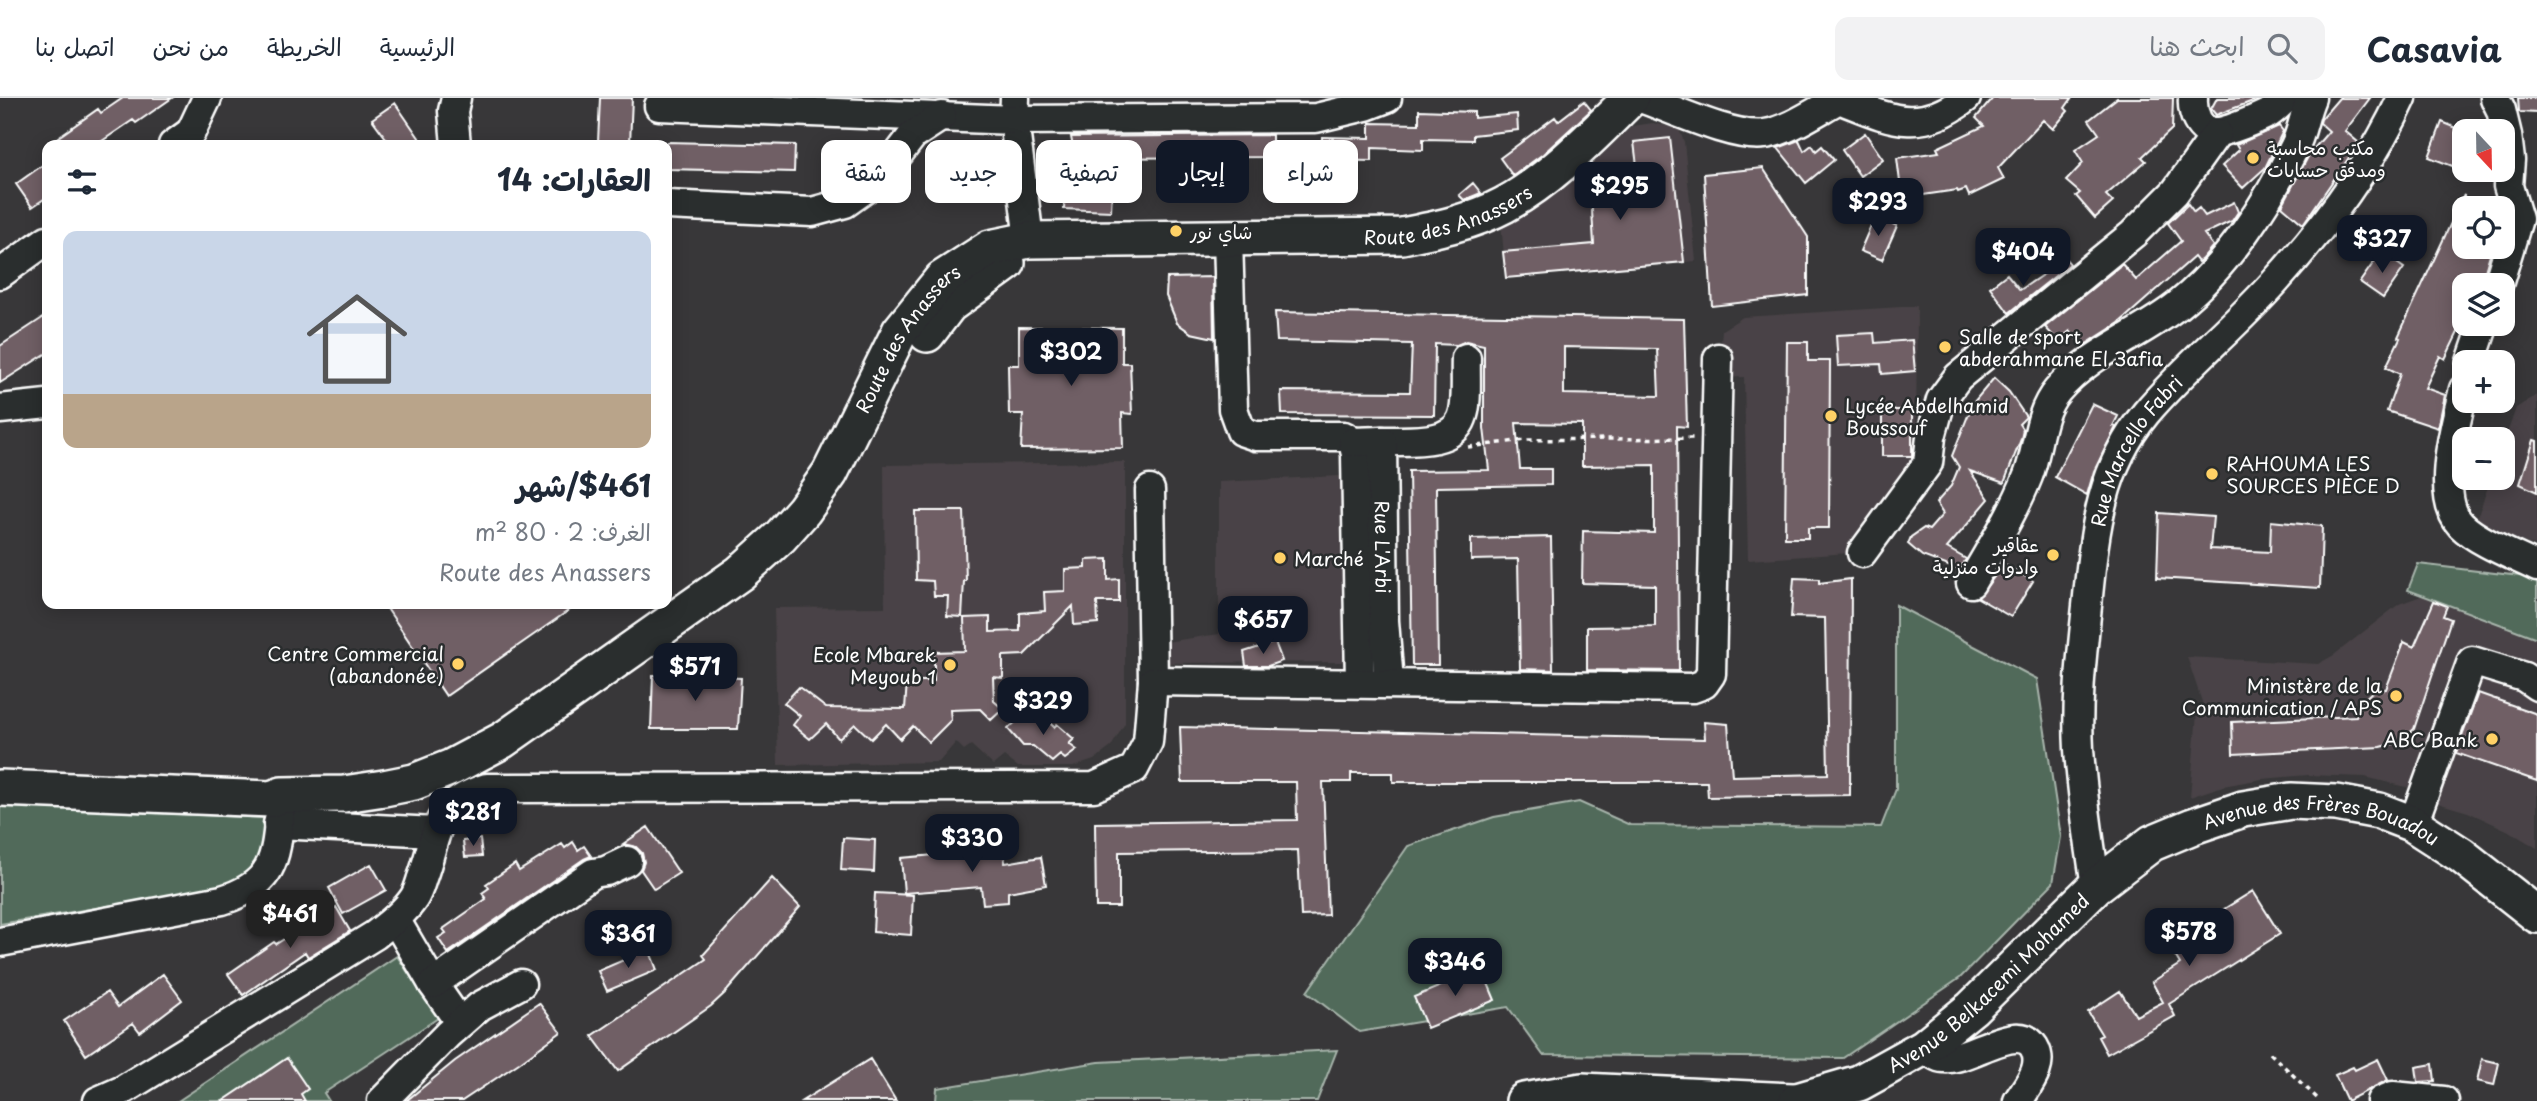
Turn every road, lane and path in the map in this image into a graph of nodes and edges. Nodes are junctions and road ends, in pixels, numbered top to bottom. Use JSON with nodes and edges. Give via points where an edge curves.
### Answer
{"nodes":[{"id":1,"x":207,"y":98,"type":"edge"},
{"id":2,"x":456,"y":98,"type":"edge"},
{"id":3,"x":1387,"y":98,"type":"edge"},
{"id":4,"x":1631,"y":98,"type":"edge"},
{"id":5,"x":1641,"y":98,"type":"edge"},
{"id":6,"x":1838,"y":98,"type":"edge"},
{"id":7,"x":1966,"y":98,"type":"edge"},
{"id":8,"x":2193,"y":98,"type":"edge"},
{"id":9,"x":2286,"y":98,"type":"edge"},
{"id":10,"x":2311,"y":98,"type":"edge"},
{"id":11,"x":2402,"y":98,"type":"edge"},
{"id":12,"x":2495,"y":98,"type":"edge"},
{"id":13,"x":659,"y":106,"type":"dead end"},
{"id":14,"x":1182,"y":108,"type":"edge"},
{"id":15,"x":1014,"y":109,"type":"edge"},
{"id":16,"x":942,"y":116,"type":"junction"},
{"id":17,"x":2217,"y":133,"type":"junction"},
{"id":18,"x":180,"y":140,"type":"edge"},
{"id":19,"x":456,"y":140,"type":"edge"},
{"id":20,"x":672,"y":205,"type":"edge"},
{"id":21,"x":1228,"y":238,"type":"junction"},
{"id":22,"x":1029,"y":240,"type":"junction"},
{"id":23,"x":42,"y":244,"type":"edge"},
{"id":24,"x":2502,"y":273,"type":"edge"},
{"id":25,"x":0,"y":274,"type":"edge"},
{"id":26,"x":1466,"y":358,"type":"dead end"},
{"id":27,"x":1718,"y":358,"type":"dead end"},
{"id":28,"x":42,"y":405,"type":"edge"},
{"id":29,"x":0,"y":409,"type":"edge"},
{"id":30,"x":2458,"y":413,"type":"edge"},
{"id":31,"x":1716,"y":438,"type":"junction"},
{"id":32,"x":1382,"y":441,"type":"junction"},
{"id":33,"x":1353,"y":442,"type":"junction"},
{"id":34,"x":1465,"y":448,"type":"dead end"},
{"id":35,"x":1150,"y":490,"type":"dead end"},
{"id":36,"x":1862,"y":553,"type":"dead end"},
{"id":37,"x":2537,"y":567,"type":"edge"},
{"id":38,"x":1971,"y":583,"type":"dead end"},
{"id":39,"x":1153,"y":681,"type":"junction"},
{"id":40,"x":1360,"y":682,"type":"junction"},
{"id":41,"x":1389,"y":682,"type":"junction"},
{"id":42,"x":2537,"y":686,"type":"edge"},
{"id":43,"x":0,"y":773,"type":"edge"},
{"id":44,"x":0,"y":788,"type":"edge"},
{"id":45,"x":280,"y":810,"type":"junction"},
{"id":46,"x":2413,"y":824,"type":"junction"},
{"id":47,"x":435,"y":832,"type":"junction"},
{"id":48,"x":627,"y":861,"type":"dead end"},
{"id":49,"x":2096,"y":886,"type":"junction"},
{"id":50,"x":2534,"y":905,"type":"edge"},
{"id":51,"x":395,"y":919,"type":"junction"},
{"id":52,"x":0,"y":942,"type":"edge"},
{"id":53,"x":433,"y":984,"type":"junction"},
{"id":54,"x":521,"y":984,"type":"dead end"},
{"id":55,"x":460,"y":1023,"type":"junction"},
{"id":56,"x":1924,"y":1047,"type":"junction"},
{"id":57,"x":2270,"y":1053,"type":"dead end"},
{"id":58,"x":107,"y":1100,"type":"edge"},
{"id":59,"x":382,"y":1101,"type":"edge"},
{"id":60,"x":1524,"y":1101,"type":"edge"},
{"id":61,"x":1795,"y":1101,"type":"edge"},
{"id":62,"x":2018,"y":1101,"type":"edge"},
{"id":63,"x":2320,"y":1101,"type":"edge"},
{"id":64,"x":2381,"y":1101,"type":"edge"},
{"id":65,"x":2444,"y":1101,"type":"edge"}],
"edges":[{"from":1,"to":18,"type":"street","via":[[191,132]]},
{"from":2,"to":19,"type":"street"},
{"from":3,"to":14,"type":"street","via":[[1316,118]]},
{"from":4,"to":21,"type":"main road","name":"Route des Anassers","via":[[1560,166],[1504,205],[1451,226],[1402,236]]},
{"from":5,"to":6,"type":"street","via":[[1755,135],[1782,128]]},
{"from":6,"to":7,"type":"street","via":[[1903,122],[1930,118]]},
{"from":8,"to":17,"type":"street","via":[[2192,109],[2199,123]]},
{"from":9,"to":17,"type":"street","via":[[2270,112]]},
{"from":10,"to":38,"type":"street","via":[[2296,146],[2262,207],[2212,274],[2177,306],[2074,373],[2055,393],[2043,415],[2030,471],[2015,507]]},
{"from":11,"to":49,"type":"street","name":"Rue Marcello Fabri","via":[[2390,126],[2339,205],[2273,284],[2146,414],[2124,444],[2107,481],[2095,524],[2080,670],[2078,747]]},
{"from":12,"to":24,"type":"street","via":[[2507,135],[2508,186],[2518,219]]},
{"from":13,"to":16,"type":"street"},
{"from":14,"to":15,"type":"street"},
{"from":15,"to":16,"type":"street"},
{"from":15,"to":22,"type":"street"},
{"from":16,"to":20,"type":"street","via":[[913,135],[869,186],[845,203],[812,212]]},
{"from":17,"to":36,"type":"street","via":[[2175,192],[2133,234],[1958,377],[1941,400],[1928,463]]},
{"from":21,"to":22,"type":"main road","name":"Route des Anassers"},
{"from":21,"to":33,"type":"street","via":[[1233,409],[1241,431],[1256,436],[1344,436]]},
{"from":22,"to":45,"type":"main road","name":"Route des Anassers","via":[[990,248],[942,279],[900,331],[839,462],[780,537],[740,572],[503,740],[452,767],[414,782]]},
{"from":23,"to":25,"type":"street"},
{"from":26,"to":32,"type":"street","via":[[1463,416],[1458,426],[1434,438]]},
{"from":27,"to":31,"type":"street"},
{"from":28,"to":29,"type":"street"},
{"from":30,"to":37,"type":"street","via":[[2449,479],[2453,514],[2462,527]]},
{"from":31,"to":34,"type":"path","via":[[1525,440]]},
{"from":31,"to":41,"type":"street","via":[[1711,674],[1704,684],[1693,688]]},
{"from":32,"to":33,"type":"street"},
{"from":32,"to":41,"type":"street","name":"Rue L'Arbi"},
{"from":33,"to":40,"type":"street"},
{"from":35,"to":39,"type":"street"},
{"from":39,"to":40,"type":"street"},
{"from":39,"to":47,"type":"street","via":[[1148,742],[1133,769],[1094,787],[487,788],[467,794],[447,808]]},
{"from":40,"to":41,"type":"street"},
{"from":42,"to":46,"type":"street","via":[[2524,677],[2472,661]]},
{"from":43,"to":45,"type":"main road","via":[[273,790]]},
{"from":44,"to":45,"type":"main road","via":[[271,799]]},
{"from":45,"to":47,"type":"street"},
{"from":45,"to":52,"type":"street","via":[[273,863],[243,894]]},
{"from":46,"to":49,"type":"main road","name":"Avenue des Frères Bouadou","via":[[2379,811],[2336,803],[2291,801],[2243,809],[2152,844]]},
{"from":46,"to":50,"type":"main road","name":"Avenue des Frères Bouadou"},
{"from":47,"to":51,"type":"street","via":[[415,897]]},
{"from":48,"to":53,"type":"street","via":[[593,873]]},
{"from":49,"to":56,"type":"main road","name":"Avenue Belkacemi Mohamed","via":[[1972,1008]]},
{"from":51,"to":53,"type":"street"},
{"from":51,"to":58,"type":"street"},
{"from":53,"to":55,"type":"street"},
{"from":54,"to":55,"type":"street","via":[[480,1006]]},
{"from":55,"to":59,"type":"street"},
{"from":56,"to":61,"type":"main road","name":"Avenue Belkacemi Mohamed","via":[[1859,1083]]},
{"from":56,"to":62,"type":"street","via":[[1941,1059],[2023,1037],[2039,1058]]},
{"from":57,"to":63,"type":"path"},
{"from":60,"to":61,"type":"main road","name":"Avenue Belkacemi Mohamed","via":[[1582,1091]]},
{"from":64,"to":65,"type":"street","via":[[2393,1096]]}]}
